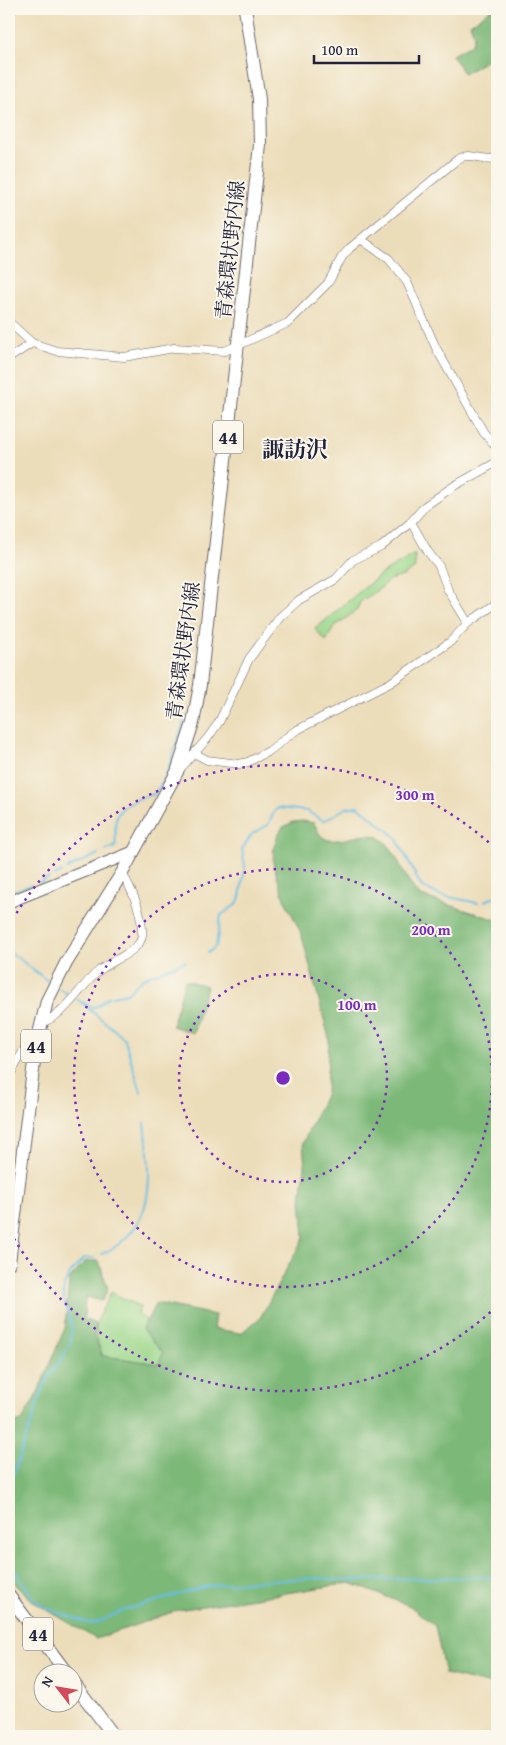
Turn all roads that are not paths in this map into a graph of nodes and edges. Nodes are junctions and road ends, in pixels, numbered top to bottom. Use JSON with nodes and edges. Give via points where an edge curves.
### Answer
{"nodes":[{"id":1,"x":245,"y":9,"type":"edge"},
{"id":2,"x":497,"y":158,"type":"edge"},
{"id":3,"x":362,"y":240,"type":"junction"},
{"id":4,"x":9,"y":322,"type":"edge"},
{"id":5,"x":32,"y":343,"type":"junction"},
{"id":6,"x":239,"y":345,"type":"junction"},
{"id":7,"x":9,"y":355,"type":"edge"},
{"id":8,"x":497,"y":448,"type":"edge"},
{"id":9,"x":497,"y":462,"type":"edge"},
{"id":10,"x":411,"y":522,"type":"junction"},
{"id":11,"x":495,"y":606,"type":"edge"},
{"id":12,"x":468,"y":623,"type":"junction"},
{"id":13,"x":196,"y":754,"type":"junction"},
{"id":14,"x":177,"y":772,"type":"junction"},
{"id":15,"x":133,"y":852,"type":"junction"},
{"id":16,"x":122,"y":873,"type":"junction"},
{"id":17,"x":9,"y":902,"type":"edge"},
{"id":18,"x":39,"y":1028,"type":"junction"},
{"id":19,"x":9,"y":1076,"type":"edge"},
{"id":20,"x":10,"y":1245,"type":"edge"},
{"id":21,"x":9,"y":1263,"type":"edge"},
{"id":22,"x":9,"y":1596,"type":"edge"},
{"id":23,"x":58,"y":1662,"type":"edge"},
{"id":24,"x":82,"y":1694,"type":"edge"},
{"id":25,"x":114,"y":1736,"type":"edge"}],
"edges":[{"from":1,"to":6,"type":"main road","name":"青森環状野内線","number":"44","via":[[259,99],[260,145]]},
{"from":2,"to":3,"type":"street","via":[[486,160],[466,155],[458,159]]},
{"from":3,"to":6,"type":"street","via":[[342,257],[328,283],[303,311],[288,323]]},
{"from":3,"to":8,"type":"street","via":[[389,260],[407,282],[436,348],[484,432]]},
{"from":4,"to":5,"type":"street"},
{"from":5,"to":6,"type":"street","via":[[57,351],[124,357],[174,348],[225,352]]},
{"from":5,"to":7,"type":"street"},
{"from":6,"to":14,"type":"main road","name":"青森環状野内線","number":"44","via":[[200,685],[193,723]]},
{"from":9,"to":10,"type":"street","via":[[447,490],[425,506]]},
{"from":10,"to":12,"type":"street","via":[[439,566],[448,590]]},
{"from":10,"to":13,"type":"street","via":[[381,547],[353,560],[336,579],[299,600],[280,617],[249,659],[219,722]]},
{"from":11,"to":12,"type":"street"},
{"from":12,"to":13,"type":"street","via":[[450,642],[403,675],[295,732],[248,762],[207,760]]},
{"from":13,"to":14,"type":"street"},
{"from":14,"to":15,"type":"main road","name":"青森環状野内線","number":"44"},
{"from":15,"to":16,"type":"main road","name":"青森環状野内線","number":"44"},
{"from":15,"to":17,"type":"street"},
{"from":16,"to":18,"type":"main road","name":"青森環状野内線","number":"44","via":[[54,983]]},
{"from":16,"to":18,"type":"street","via":[[137,906],[142,935],[140,942],[98,972],[62,1012]]},
{"from":18,"to":19,"type":"street","via":[[27,1042]]},
{"from":18,"to":20,"type":"main road","name":"青森環状野内線","number":"44"},
{"from":20,"to":21,"type":"main road","name":"青森環状野内線","number":"44"},
{"from":22,"to":23,"type":"main road","number":"44"},
{"from":24,"to":25,"type":"main road"}]}
